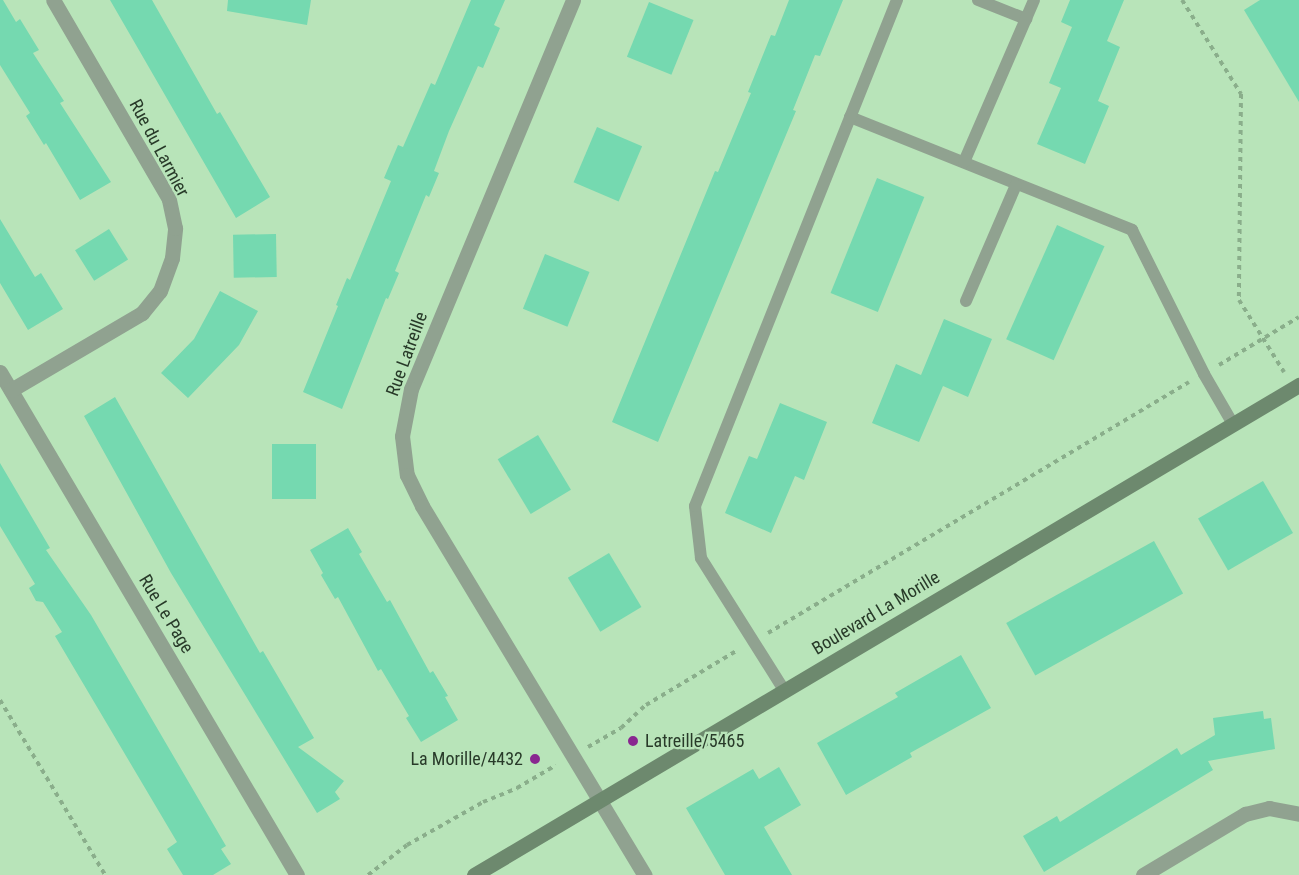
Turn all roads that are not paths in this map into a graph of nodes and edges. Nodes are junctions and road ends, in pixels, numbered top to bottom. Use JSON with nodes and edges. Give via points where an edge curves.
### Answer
{"nodes":[{"id":1,"x":53,"y":0,"type":"edge"},
{"id":2,"x":573,"y":0,"type":"edge"},
{"id":3,"x":897,"y":0,"type":"edge"},
{"id":4,"x":978,"y":0,"type":"edge"},
{"id":5,"x":1034,"y":0,"type":"edge"},
{"id":6,"x":1026,"y":19,"type":"junction"},
{"id":7,"x":850,"y":117,"type":"junction"},
{"id":8,"x":964,"y":162,"type":"junction"},
{"id":9,"x":1016,"y":184,"type":"junction"},
{"id":10,"x":966,"y":302,"type":"dead end"},
{"id":11,"x":0,"y":372,"type":"edge"},
{"id":12,"x":1296,"y":386,"type":"edge"},
{"id":13,"x":11,"y":390,"type":"junction"},
{"id":14,"x":1233,"y":424,"type":"junction"},
{"id":15,"x":784,"y":690,"type":"junction"},
{"id":16,"x":601,"y":801,"type":"junction"},
{"id":17,"x":1299,"y":814,"type":"edge"},
{"id":18,"x":297,"y":875,"type":"edge"},
{"id":19,"x":474,"y":875,"type":"edge"},
{"id":20,"x":645,"y":875,"type":"edge"},
{"id":21,"x":1143,"y":875,"type":"edge"}],
"edges":[{"from":1,"to":13,"type":"street","name":"Rue du Larmier","via":[[169,199],[175,228],[172,258],[160,291],[142,312]]},
{"from":2,"to":16,"type":"street","name":"Rue Latreille","via":[[411,389],[402,436],[406,476],[422,506]]},
{"from":3,"to":7,"type":"lane"},
{"from":4,"to":6,"type":"lane"},
{"from":5,"to":6,"type":"lane"},
{"from":6,"to":8,"type":"lane"},
{"from":7,"to":8,"type":"lane"},
{"from":7,"to":15,"type":"lane","via":[[695,506],[701,558]]},
{"from":8,"to":9,"type":"lane"},
{"from":9,"to":10,"type":"lane"},
{"from":9,"to":14,"type":"lane","via":[[1132,230]]},
{"from":11,"to":13,"type":"street","name":"Rue Le Page"},
{"from":12,"to":14,"type":"street","name":"Boulevard La Morille"},
{"from":13,"to":18,"type":"street","name":"Rue Le Page"},
{"from":14,"to":15,"type":"street","name":"Boulevard La Morille"},
{"from":15,"to":16,"type":"street","name":"Boulevard La Morille"},
{"from":16,"to":19,"type":"street","name":"Boulevard La Morille"},
{"from":16,"to":20,"type":"street","name":"Rue Latreille"},
{"from":17,"to":21,"type":"street","via":[[1269,808],[1245,814]]}]}
